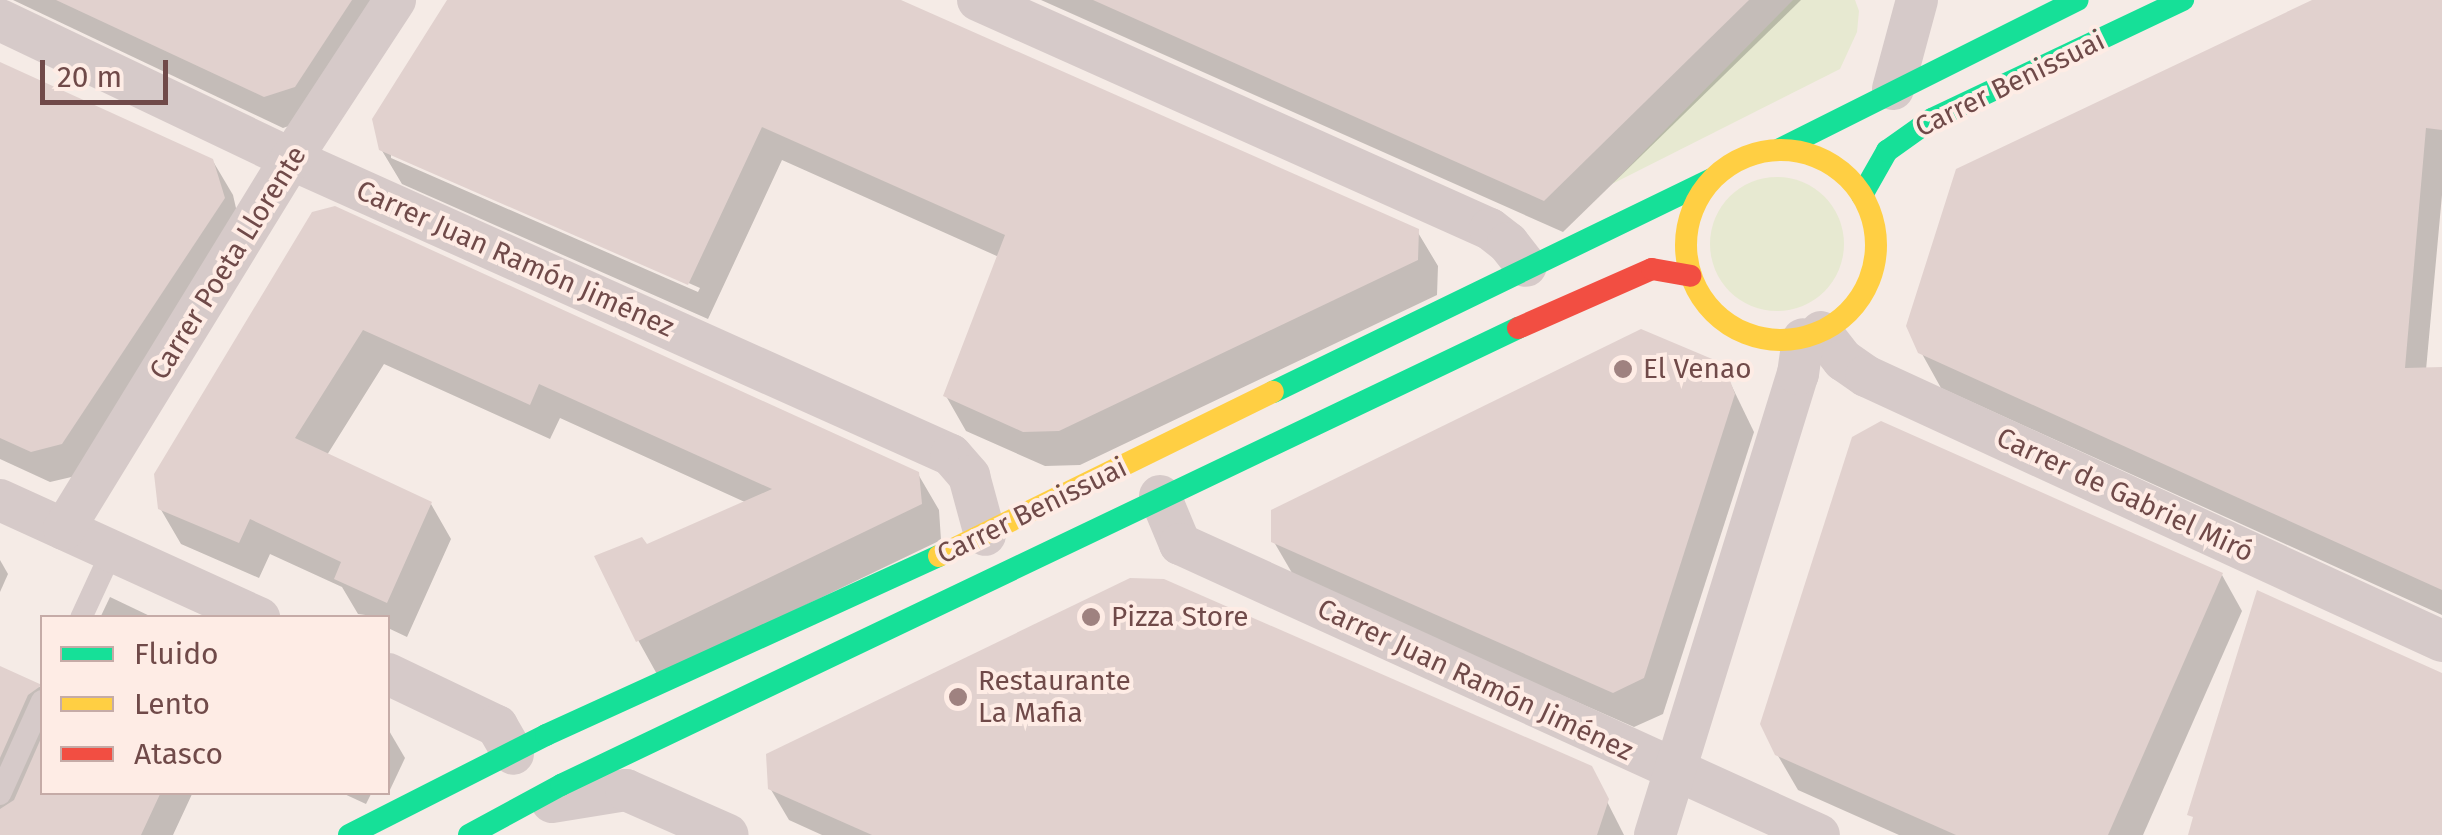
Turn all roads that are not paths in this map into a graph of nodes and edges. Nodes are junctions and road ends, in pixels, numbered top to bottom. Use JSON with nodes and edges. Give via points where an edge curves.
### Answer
{"nodes":[{"id":1,"x":395,"y":0,"type":"edge"},
{"id":2,"x":978,"y":0,"type":"edge"},
{"id":3,"x":1918,"y":0,"type":"edge"},
{"id":4,"x":2076,"y":0,"type":"edge"},
{"id":5,"x":2182,"y":0,"type":"edge"},
{"id":6,"x":0,"y":20,"type":"edge"},
{"id":7,"x":1893,"y":89,"type":"junction"},
{"id":8,"x":1778,"y":150,"type":"junction"},
{"id":9,"x":291,"y":158,"type":"junction"},
{"id":10,"x":1711,"y":180,"type":"junction"},
{"id":11,"x":1862,"y":195,"type":"junction"},
{"id":12,"x":1526,"y":266,"type":"junction"},
{"id":13,"x":1690,"y":276,"type":"junction"},
{"id":14,"x":1812,"y":336,"type":"junction"},
{"id":15,"x":1160,"y":496,"type":"junction"},
{"id":16,"x":0,"y":500,"type":"edge"},
{"id":17,"x":64,"y":529,"type":"junction"},
{"id":18,"x":985,"y":535,"type":"junction"},
{"id":19,"x":111,"y":552,"type":"junction"},
{"id":20,"x":82,"y":615,"type":"edge"},
{"id":21,"x":252,"y":615,"type":"edge"},
{"id":22,"x":2442,"y":640,"type":"edge"},
{"id":23,"x":390,"y":675,"type":"edge"},
{"id":24,"x":40,"y":705,"type":"edge"},
{"id":25,"x":514,"y":754,"type":"junction"},
{"id":26,"x":1674,"y":772,"type":"junction"},
{"id":27,"x":0,"y":794,"type":"edge"},
{"id":28,"x":522,"y":806,"type":"junction"},
{"id":29,"x":349,"y":835,"type":"edge"},
{"id":30,"x":469,"y":835,"type":"edge"},
{"id":31,"x":728,"y":835,"type":"edge"},
{"id":32,"x":1655,"y":835,"type":"edge"},
{"id":33,"x":1819,"y":835,"type":"edge"}],
"edges":[{"from":1,"to":9,"type":"street","name":"Carrer Poeta Llorente"},
{"from":2,"to":12,"type":"street","via":[[1490,229]]},
{"from":3,"to":7,"type":"street"},
{"from":4,"to":7,"type":"street","name":"Carrer Benissuai"},
{"from":5,"to":11,"type":"street","name":"Carrer Benissuai","via":[[1932,119],[1888,152]]},
{"from":6,"to":9,"type":"street","name":"Carrer Juan Ramón Jiménez"},
{"from":7,"to":8,"type":"street","name":"Carrer Benissuai"},
{"from":8,"to":10,"type":"street","via":[[1754,154]]},
{"from":8,"to":11,"type":"street","via":[[1811,155],[1840,170]]},
{"from":9,"to":17,"type":"street","name":"Carrer Poeta Llorente"},
{"from":9,"to":18,"type":"street","name":"Carrer Juan Ramón Jiménez","via":[[952,455],[968,476]]},
{"from":10,"to":12,"type":"street","name":"Carrer Benissuai"},
{"from":10,"to":13,"type":"street","via":[[1687,224]]},
{"from":11,"to":14,"type":"street","via":[[1874,220],[1873,273],[1844,318]]},
{"from":12,"to":18,"type":"street","name":"Carrer Benissuai"},
{"from":13,"to":14,"type":"street","via":[[1703,302],[1747,335],[1774,341]]},
{"from":13,"to":15,"type":"street","name":"Carrer Benissuai","via":[[1652,270],[1616,282]]},
{"from":14,"to":22,"type":"street","name":"Carrer de Gabriel Miró","via":[[1866,376]]},
{"from":14,"to":26,"type":"street"},
{"from":15,"to":26,"type":"street","name":"Carrer Juan Ramón Jiménez","via":[[1180,544]]},
{"from":15,"to":28,"type":"street","name":"Carrer Benissuai"},
{"from":16,"to":17,"type":"street"},
{"from":17,"to":19,"type":"street"},
{"from":18,"to":25,"type":"street","name":"Carrer Benissuai"},
{"from":19,"to":20,"type":"lane"},
{"from":19,"to":21,"type":"street"},
{"from":23,"to":25,"type":"street","via":[[497,726]]},
{"from":24,"to":27,"type":"lane"},
{"from":25,"to":29,"type":"street","name":"Carrer Benissuai"},
{"from":26,"to":32,"type":"street"},
{"from":26,"to":33,"type":"street","name":"Carrer Juan Ramón Jiménez"},
{"from":28,"to":30,"type":"street","name":"Carrer Benissuai"},
{"from":28,"to":31,"type":"street","via":[[626,790]]}]}
